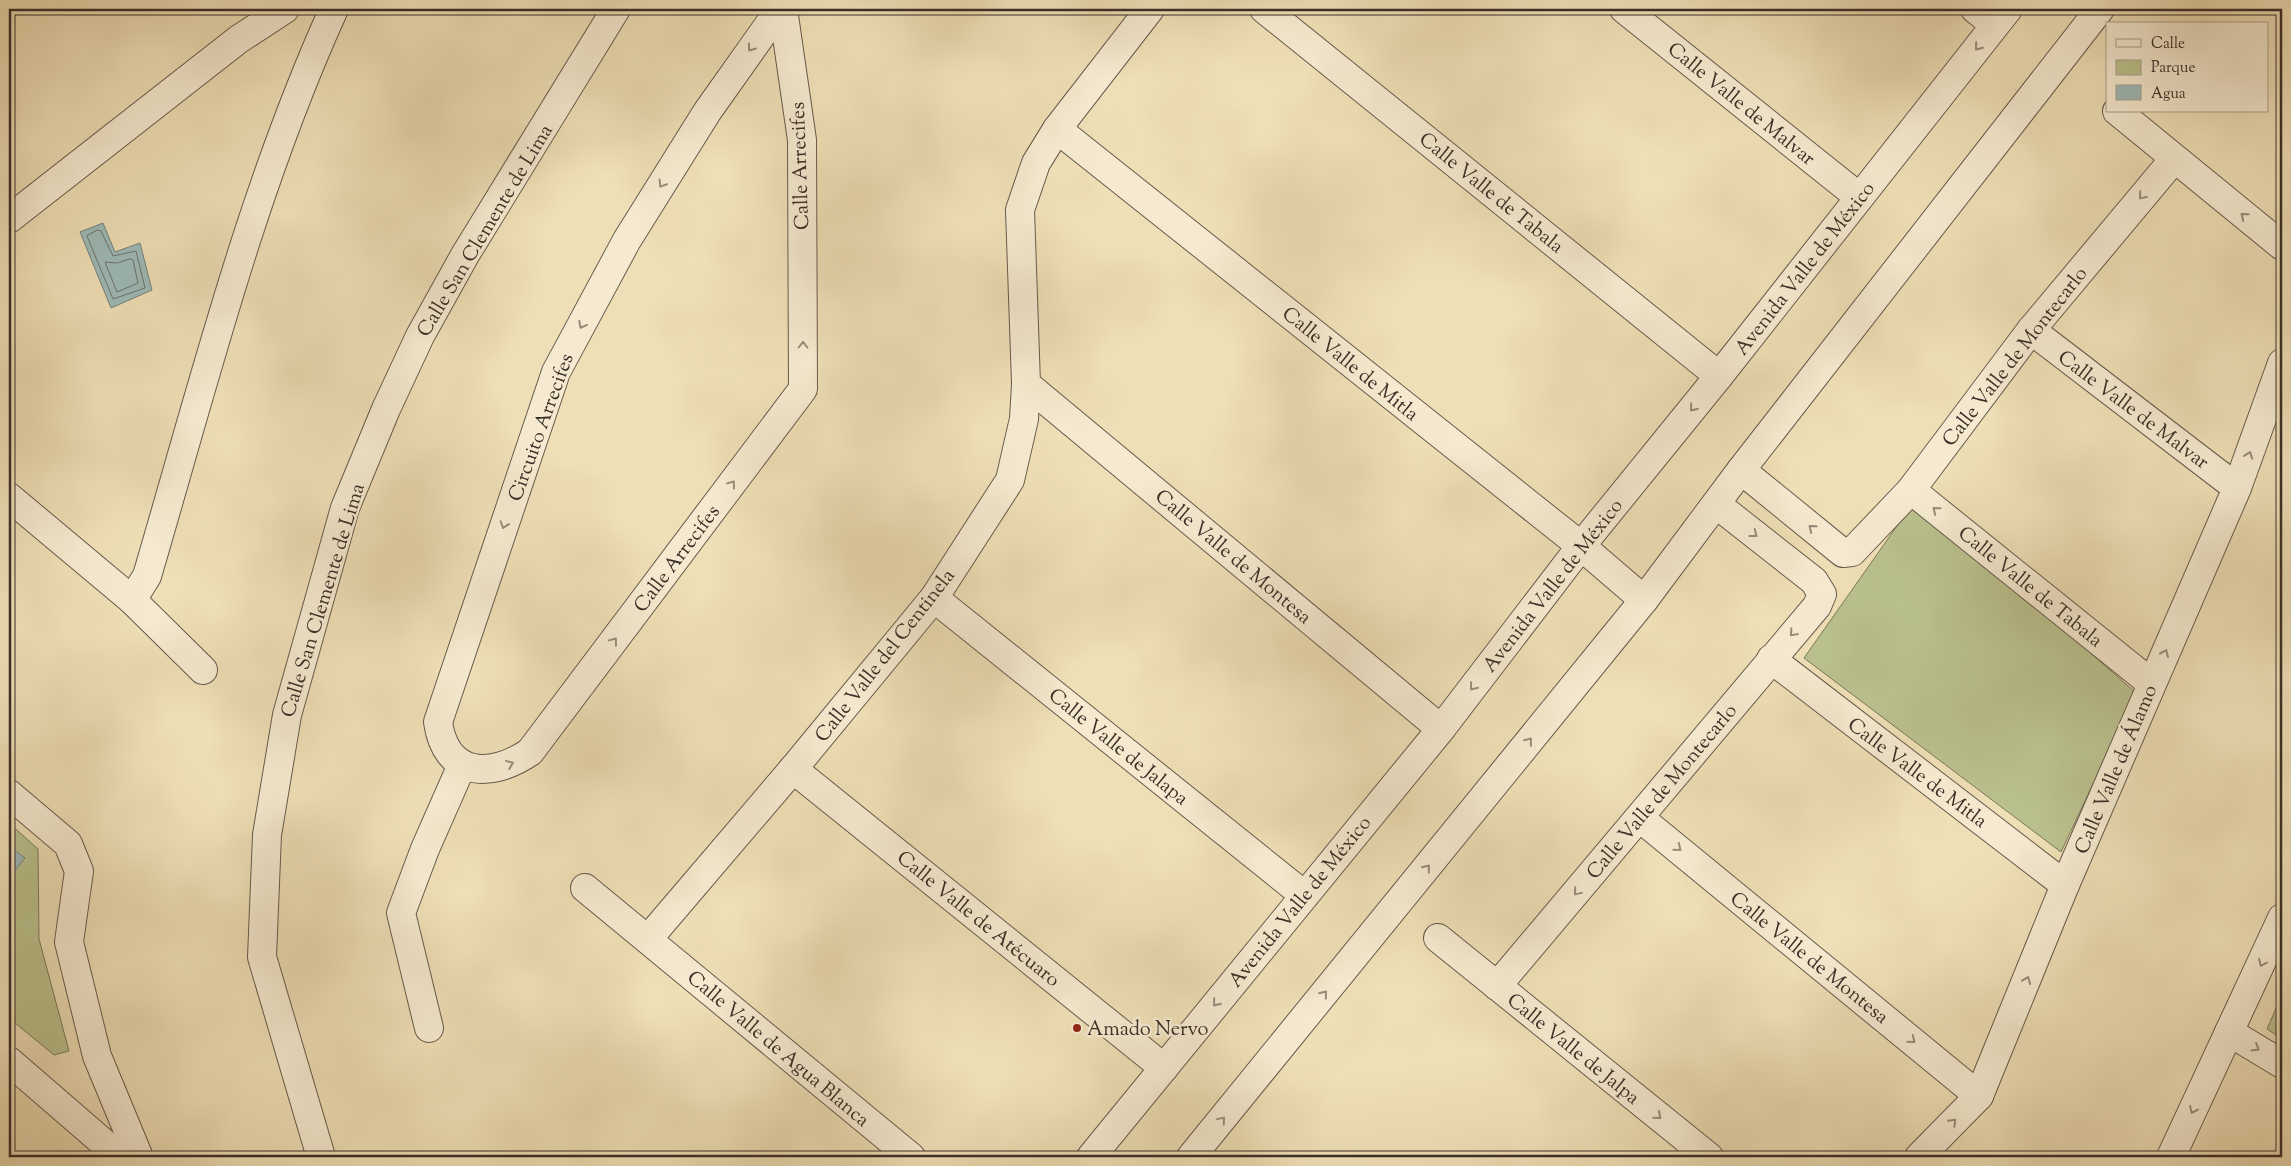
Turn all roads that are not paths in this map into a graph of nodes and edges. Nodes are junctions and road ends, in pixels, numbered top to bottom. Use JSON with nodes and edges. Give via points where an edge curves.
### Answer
{"nodes":[{"id":1,"x":285,"y":9,"type":"edge"},
{"id":2,"x":334,"y":9,"type":"edge"},
{"id":3,"x":616,"y":9,"type":"edge"},
{"id":4,"x":782,"y":9,"type":"edge"},
{"id":5,"x":1150,"y":9,"type":"edge"},
{"id":6,"x":1264,"y":9,"type":"edge"},
{"id":7,"x":1624,"y":9,"type":"edge"},
{"id":8,"x":2100,"y":9,"type":"edge"},
{"id":9,"x":1993,"y":14,"type":"edge"},
{"id":10,"x":2118,"y":112,"type":"edge"},
{"id":11,"x":1057,"y":129,"type":"junction"},
{"id":12,"x":2174,"y":159,"type":"junction"},
{"id":13,"x":1859,"y":197,"type":"junction"},
{"id":14,"x":9,"y":219,"type":"edge"},
{"id":15,"x":2282,"y":246,"type":"edge"},
{"id":16,"x":2031,"y":330,"type":"junction"},
{"id":17,"x":2282,"y":363,"type":"edge"},
{"id":18,"x":1719,"y":376,"type":"junction"},
{"id":19,"x":1026,"y":384,"type":"junction"},
{"id":20,"x":1741,"y":470,"type":"junction"},
{"id":21,"x":2237,"y":488,"type":"junction"},
{"id":22,"x":1911,"y":490,"type":"junction"},
{"id":23,"x":9,"y":497,"type":"edge"},
{"id":24,"x":1716,"y":504,"type":"junction"},
{"id":25,"x":1581,"y":546,"type":"junction"},
{"id":26,"x":934,"y":598,"type":"junction"},
{"id":27,"x":132,"y":600,"type":"junction"},
{"id":28,"x":1644,"y":600,"type":"junction"},
{"id":29,"x":1771,"y":659,"type":"junction"},
{"id":30,"x":203,"y":670,"type":"dead end"},
{"id":31,"x":2151,"y":683,"type":"junction"},
{"id":32,"x":1441,"y":729,"type":"junction"},
{"id":33,"x":462,"y":765,"type":"junction"},
{"id":34,"x":793,"y":769,"type":"junction"},
{"id":35,"x":9,"y":794,"type":"edge"},
{"id":36,"x":1640,"y":818,"type":"junction"},
{"id":37,"x":2065,"y":885,"type":"junction"},
{"id":38,"x":585,"y":888,"type":"dead end"},
{"id":39,"x":1304,"y":895,"type":"junction"},
{"id":40,"x":2282,"y":918,"type":"edge"},
{"id":41,"x":1438,"y":938,"type":"dead end"},
{"id":42,"x":648,"y":939,"type":"junction"},
{"id":43,"x":1497,"y":986,"type":"junction"},
{"id":44,"x":429,"y":1028,"type":"dead end"},
{"id":45,"x":2230,"y":1032,"type":"junction"},
{"id":46,"x":9,"y":1061,"type":"edge"},
{"id":47,"x":2282,"y":1064,"type":"edge"},
{"id":48,"x":1164,"y":1068,"type":"junction"},
{"id":49,"x":1979,"y":1096,"type":"junction"},
{"id":50,"x":120,"y":1157,"type":"edge"},
{"id":51,"x":135,"y":1157,"type":"edge"},
{"id":52,"x":321,"y":1157,"type":"edge"},
{"id":53,"x":911,"y":1157,"type":"edge"},
{"id":54,"x":1091,"y":1157,"type":"edge"},
{"id":55,"x":1191,"y":1157,"type":"edge"},
{"id":56,"x":1709,"y":1157,"type":"edge"},
{"id":57,"x":1919,"y":1157,"type":"edge"},
{"id":58,"x":2171,"y":1157,"type":"edge"}],
"edges":[{"from":1,"to":14,"type":"street","via":[[239,39]]},
{"from":2,"to":27,"type":"street","via":[[302,79],[230,292],[147,576]]},
{"from":3,"to":52,"type":"street","name":"Calle San Clemente de Lima","via":[[465,255],[420,336],[346,508],[287,715],[267,835],[262,957]]},
{"from":4,"to":33,"type":"street","name":"Circuito Arrecifes","one_way":true,"via":[[707,112],[627,240],[556,372],[438,722],[445,749]]},
{"from":33,"to":4,"type":"street","name":"Calle Arrecifes","one_way":true,"via":[[500,768],[530,752],[803,389],[802,140]]},
{"from":5,"to":11,"type":"street","name":"Calle Valle del Centinela"},
{"from":6,"to":18,"type":"street","name":"Calle Valle de Tabala"},
{"from":7,"to":13,"type":"street","name":"Calle Valle de Malvar"},
{"from":8,"to":20,"type":"street"},
{"from":9,"to":13,"type":"street","name":"Avenida Valle de México","one_way":true},
{"from":10,"to":12,"type":"street"},
{"from":11,"to":19,"type":"street","name":"Calle Valle del Centinela","via":[[1036,163],[1020,210]]},
{"from":11,"to":25,"type":"street","name":"Calle Valle de Mitla"},
{"from":15,"to":12,"type":"street","one_way":true},
{"from":12,"to":16,"type":"street","name":"Calle Valle de Montecarlo","one_way":true},
{"from":13,"to":18,"type":"street","name":"Avenida Valle de México"},
{"from":16,"to":21,"type":"street","name":"Calle Valle de Malvar"},
{"from":16,"to":22,"type":"street","name":"Calle Valle de Montecarlo"},
{"from":21,"to":17,"type":"street","name":"Calle Valle de Álamo","one_way":true},
{"from":18,"to":25,"type":"street","name":"Avenida Valle de México","one_way":true},
{"from":19,"to":26,"type":"street","name":"Calle Valle del Centinela","via":[[1024,419],[1010,480]]},
{"from":19,"to":32,"type":"street","name":"Calle Valle de Montesa"},
{"from":22,"to":20,"type":"street","name":"Calle Valle de Montecarlo","one_way":true,"via":[[1852,552],[1843,553]]},
{"from":20,"to":24,"type":"street"},
{"from":31,"to":21,"type":"street","name":"Calle Valle de Álamo","one_way":true},
{"from":31,"to":22,"type":"street","name":"Calle Valle de Tabala","one_way":true},
{"from":23,"to":27,"type":"street"},
{"from":24,"to":28,"type":"street"},
{"from":24,"to":29,"type":"street","name":"Calle Valle de Montecarlo","one_way":true,"via":[[1814,581],[1822,594],[1817,606]]},
{"from":25,"to":28,"type":"street","name":"Calle Valle de Mitla"},
{"from":25,"to":32,"type":"street","name":"Avenida Valle de México","one_way":true},
{"from":26,"to":34,"type":"street","name":"Calle Valle del Centinela"},
{"from":26,"to":39,"type":"street","name":"Calle Valle de Jalapa"},
{"from":27,"to":30,"type":"street"},
{"from":55,"to":28,"type":"street","one_way":true},
{"from":29,"to":36,"type":"street","name":"Calle Valle de Montecarlo"},
{"from":29,"to":37,"type":"street","name":"Calle Valle de Mitla"},
{"from":31,"to":37,"type":"street","name":"Calle Valle de Álamo"},
{"from":32,"to":39,"type":"street","name":"Avenida Valle de México"},
{"from":33,"to":44,"type":"street","via":[[401,914]]},
{"from":34,"to":42,"type":"street","name":"Calle Valle del Centinela"},
{"from":34,"to":48,"type":"street","name":"Calle Valle de Atécuaro"},
{"from":35,"to":51,"type":"street","via":[[68,844],[79,871],[69,942],[97,1056],[138,1155]]},
{"from":36,"to":43,"type":"street","name":"Calle Valle de Montecarlo","one_way":true},
{"from":36,"to":49,"type":"street","name":"Calle Valle de Montesa","one_way":true},
{"from":49,"to":37,"type":"street","name":"Calle Valle de Álamo","one_way":true},
{"from":38,"to":42,"type":"street","name":"Calle Valle de Agua Blanca"},
{"from":39,"to":48,"type":"street","name":"Avenida Valle de México","one_way":true},
{"from":40,"to":45,"type":"street","one_way":true},
{"from":41,"to":43,"type":"street","name":"Calle Valle de Jalpa"},
{"from":42,"to":53,"type":"street","name":"Calle Valle de Agua Blanca"},
{"from":43,"to":56,"type":"street","name":"Calle Valle de Jalpa","one_way":true},
{"from":45,"to":47,"type":"street","one_way":true},
{"from":45,"to":58,"type":"street","one_way":true},
{"from":46,"to":50,"type":"street"},
{"from":48,"to":54,"type":"street","name":"Avenida Valle de México"},
{"from":57,"to":49,"type":"street","name":"Calle Valle de Álamo","one_way":true}]}
